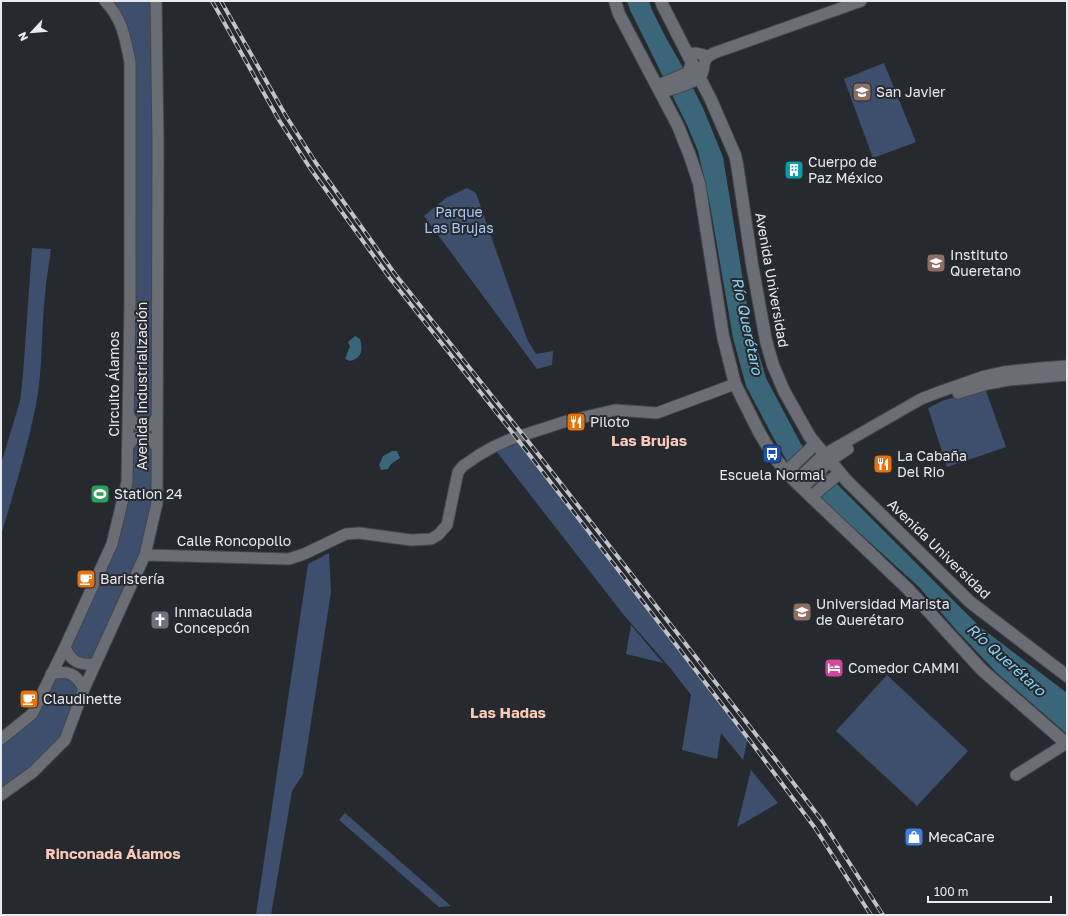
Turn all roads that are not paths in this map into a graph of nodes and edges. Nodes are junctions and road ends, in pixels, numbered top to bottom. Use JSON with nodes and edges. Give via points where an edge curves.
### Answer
{"nodes":[{"id":1,"x":105,"y":1,"type":"edge"},
{"id":2,"x":156,"y":1,"type":"edge"},
{"id":3,"x":615,"y":1,"type":"edge"},
{"id":4,"x":662,"y":1,"type":"edge"},
{"id":5,"x":861,"y":1,"type":"edge"},
{"id":6,"x":112,"y":6,"type":"edge"},
{"id":7,"x":708,"y":56,"type":"junction"},
{"id":8,"x":692,"y":70,"type":"junction"},
{"id":9,"x":665,"y":90,"type":"junction"},
{"id":10,"x":1067,"y":366,"type":"edge"},
{"id":11,"x":1067,"y":375,"type":"edge"},
{"id":12,"x":735,"y":384,"type":"junction"},
{"id":13,"x":129,"y":416,"type":"junction"},
{"id":14,"x":158,"y":417,"type":"junction"},
{"id":15,"x":128,"y":446,"type":"junction"},
{"id":16,"x":812,"y":446,"type":"junction"},
{"id":17,"x":157,"y":448,"type":"junction"},
{"id":18,"x":825,"y":459,"type":"junction"},
{"id":19,"x":789,"y":469,"type":"junction"},
{"id":20,"x":837,"y":475,"type":"junction"},
{"id":21,"x":800,"y":483,"type":"junction"},
{"id":22,"x":813,"y":495,"type":"junction"},
{"id":23,"x":145,"y":555,"type":"junction"},
{"id":24,"x":65,"y":647,"type":"junction"},
{"id":25,"x":94,"y":664,"type":"junction"},
{"id":26,"x":51,"y":674,"type":"junction"},
{"id":27,"x":1067,"y":676,"type":"edge"},
{"id":28,"x":84,"y":689,"type":"junction"},
{"id":29,"x":1,"y":739,"type":"edge"},
{"id":30,"x":1067,"y":743,"type":"edge"},
{"id":31,"x":1016,"y":775,"type":"dead end"},
{"id":32,"x":1,"y":795,"type":"edge"}],
"edges":[{"from":1,"to":6,"type":"street","name":"Circuito Álamos"},
{"from":2,"to":14,"type":"street","name":"Avenida Industrialización"},
{"from":3,"to":9,"type":"main road","via":[[619,14]]},
{"from":4,"to":8,"type":"main road","name":"Avenida Universidad"},
{"from":5,"to":7,"type":"street"},
{"from":6,"to":13,"type":"street","name":"Circuito Álamos","via":[[122,28],[130,62]]},
{"from":7,"to":8,"type":"street","via":[[702,71]]},
{"from":7,"to":8,"type":"street","via":[[696,53]]},
{"from":8,"to":9,"type":"main road"},
{"from":8,"to":16,"type":"main road","name":"Avenida Universidad","via":[[711,100],[737,164],[766,341],[784,391]]},
{"from":9,"to":12,"type":"main road","via":[[699,183],[723,336]]},
{"from":10,"to":18,"type":"street","via":[[1003,372],[939,392],[921,399]]},
{"from":11,"to":18,"type":"street","via":[[1030,377],[987,384],[940,398]]},
{"from":12,"to":19,"type":"main road","via":[[772,454]]},
{"from":12,"to":23,"type":"street","name":"Calle Roncopollo","via":[[657,413],[615,410],[567,421],[511,439],[478,455],[458,472],[447,526],[431,539],[411,540],[359,533],[346,534],[289,559]]},
{"from":13,"to":14,"type":"street","via":[[134,424],[143,427],[152,424]]},
{"from":13,"to":15,"type":"street","name":"Circuito Álamos"},
{"from":14,"to":17,"type":"street","name":"Avenida Industrialización"},
{"from":15,"to":17,"type":"street","via":[[134,439],[143,436],[153,440]]},
{"from":15,"to":24,"type":"street","name":"Circuito Álamos","via":[[127,482],[115,536]]},
{"from":16,"to":18,"type":"main road","name":"Avenida Universidad"},
{"from":16,"to":19,"type":"main road"},
{"from":17,"to":23,"type":"street","name":"Avenida Industrialización","via":[[157,503]]},
{"from":18,"to":20,"type":"main road","name":"Avenida Universidad"},
{"from":18,"to":21,"type":"street"},
{"from":19,"to":21,"type":"main road"},
{"from":20,"to":22,"type":"main road"},
{"from":20,"to":27,"type":"main road","name":"Avenida Universidad","via":[[970,602]]},
{"from":21,"to":22,"type":"main road"},
{"from":22,"to":30,"type":"main road","via":[[908,589],[982,670]]},
{"from":23,"to":25,"type":"street","name":"Avenida Industrialización"},
{"from":24,"to":25,"type":"street","via":[[76,662]]},
{"from":24,"to":26,"type":"street","name":"Circuito Álamos"},
{"from":25,"to":28,"type":"street","name":"Avenida Industrialización"},
{"from":26,"to":28,"type":"street","via":[[71,674]]},
{"from":26,"to":29,"type":"street","name":"Circuito Álamos","via":[[32,714]]},
{"from":28,"to":32,"type":"street","name":"Avenida Industrialización","via":[[65,740],[33,772]]},
{"from":30,"to":31,"type":"street"}]}
